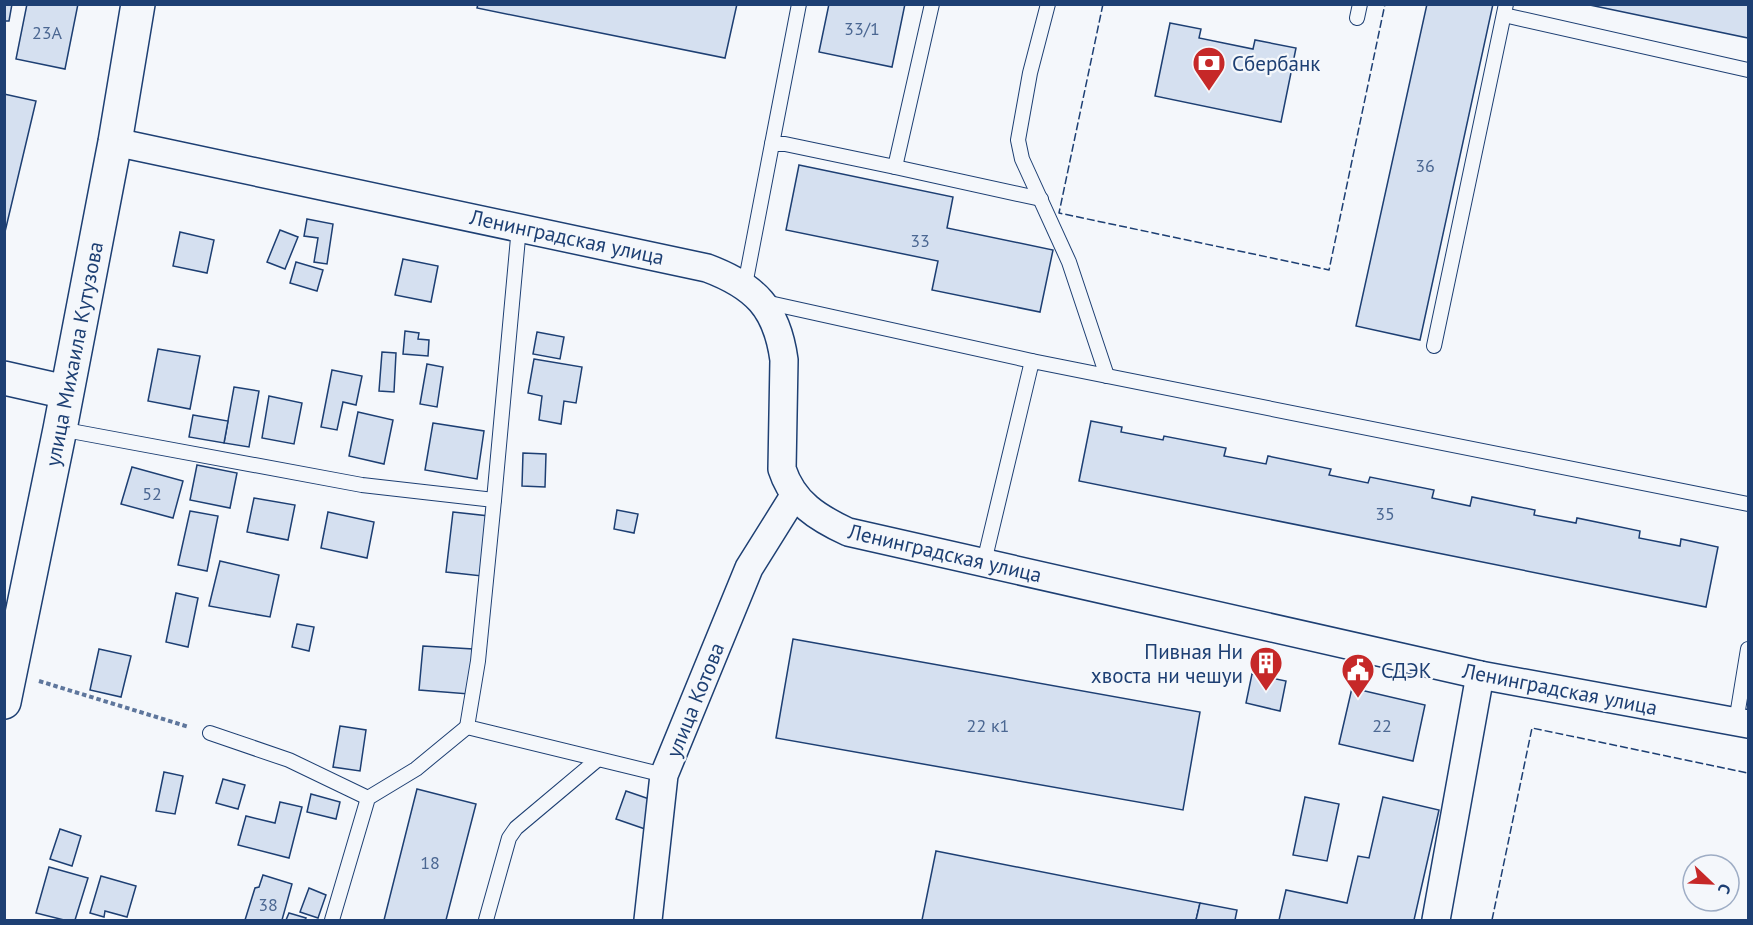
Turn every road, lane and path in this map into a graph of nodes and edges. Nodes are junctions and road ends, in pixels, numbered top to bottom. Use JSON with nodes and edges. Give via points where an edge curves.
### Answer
{"nodes":[{"id":1,"x":138,"y":4,"type":"edge"},
{"id":2,"x":799,"y":4,"type":"edge"},
{"id":3,"x":932,"y":4,"type":"edge"},
{"id":4,"x":1048,"y":4,"type":"edge"},
{"id":5,"x":1505,"y":10,"type":"edge"},
{"id":6,"x":1749,"y":70,"type":"edge"},
{"id":7,"x":115,"y":142,"type":"junction"},
{"id":8,"x":772,"y":144,"type":"junction"},
{"id":9,"x":895,"y":167,"type":"junction"},
{"id":10,"x":1041,"y":199,"type":"junction"},
{"id":11,"x":519,"y":227,"type":"junction"},
{"id":12,"x":754,"y":293,"type":"junction"},
{"id":13,"x":1434,"y":346,"type":"dead end"},
{"id":14,"x":1032,"y":361,"type":"junction"},
{"id":15,"x":1107,"y":376,"type":"junction"},
{"id":16,"x":4,"y":378,"type":"edge"},
{"id":17,"x":66,"y":392,"type":"junction"},
{"id":18,"x":60,"y":429,"type":"junction"},
{"id":19,"x":794,"y":496,"type":"junction"},
{"id":20,"x":494,"y":500,"type":"junction"},
{"id":21,"x":1749,"y":504,"type":"edge"},
{"id":22,"x":984,"y":562,"type":"junction"},
{"id":23,"x":1749,"y":649,"type":"edge"},
{"id":24,"x":1480,"y":675,"type":"junction"},
{"id":25,"x":8,"y":687,"type":"edge"},
{"id":26,"x":1742,"y":723,"type":"edge"},
{"id":27,"x":467,"y":727,"type":"junction"},
{"id":28,"x":210,"y":733,"type":"joint"},
{"id":29,"x":597,"y":760,"type":"junction"},
{"id":30,"x":664,"y":775,"type":"junction"},
{"id":31,"x":368,"y":798,"type":"junction"},
{"id":32,"x":332,"y":921,"type":"edge"},
{"id":33,"x":486,"y":921,"type":"edge"},
{"id":34,"x":648,"y":921,"type":"edge"},
{"id":35,"x":1436,"y":921,"type":"edge"}],
"edges":[{"from":1,"to":7,"type":"street","name":"улица Михаила Кутузова"},
{"from":2,"to":8,"type":"lane"},
{"from":3,"to":9,"type":"lane"},
{"from":4,"to":10,"type":"lane","via":[[1018,140],[1022,159]]},
{"from":5,"to":6,"type":"lane"},
{"from":5,"to":13,"type":"lane"},
{"from":7,"to":11,"type":"street","name":"Ленинградская улица"},
{"from":7,"to":17,"type":"street","name":"улица Михаила Кутузова"},
{"from":8,"to":9,"type":"lane"},
{"from":8,"to":12,"type":"lane"},
{"from":9,"to":10,"type":"lane"},
{"from":10,"to":15,"type":"lane","via":[[1069,262]]},
{"from":11,"to":12,"type":"street","name":"Ленинградская улица","via":[[707,268]]},
{"from":11,"to":20,"type":"lane"},
{"from":12,"to":14,"type":"lane"},
{"from":12,"to":19,"type":"street","name":"Ленинградская улица","via":[[782,344],[782,469]]},
{"from":14,"to":15,"type":"lane"},
{"from":14,"to":22,"type":"lane"},
{"from":15,"to":21,"type":"lane"},
{"from":16,"to":17,"type":"street"},
{"from":17,"to":18,"type":"street","name":"улица Михаила Кутузова"},
{"from":18,"to":20,"type":"lane","via":[[362,485]]},
{"from":18,"to":25,"type":"street","name":"улица Михаила Кутузова"},
{"from":19,"to":22,"type":"street","name":"Ленинградская улица","via":[[818,516],[848,532]]},
{"from":19,"to":30,"type":"street","name":"улица Котова","via":[[749,568]]},
{"from":20,"to":27,"type":"lane","via":[[478,661]]},
{"from":22,"to":24,"type":"street","name":"Ленинградская улица"},
{"from":23,"to":26,"type":"lane"},
{"from":24,"to":26,"type":"street","name":"Ленинградская улица"},
{"from":24,"to":35,"type":"street"},
{"from":25,"to":28,"type":"path"},
{"from":27,"to":29,"type":"lane"},
{"from":27,"to":31,"type":"lane","via":[[416,769]]},
{"from":28,"to":31,"type":"lane","via":[[289,760]]},
{"from":29,"to":30,"type":"lane"},
{"from":29,"to":33,"type":"lane","via":[[509,838]]},
{"from":30,"to":34,"type":"street","name":"улица Котова"},
{"from":31,"to":32,"type":"lane"}]}
